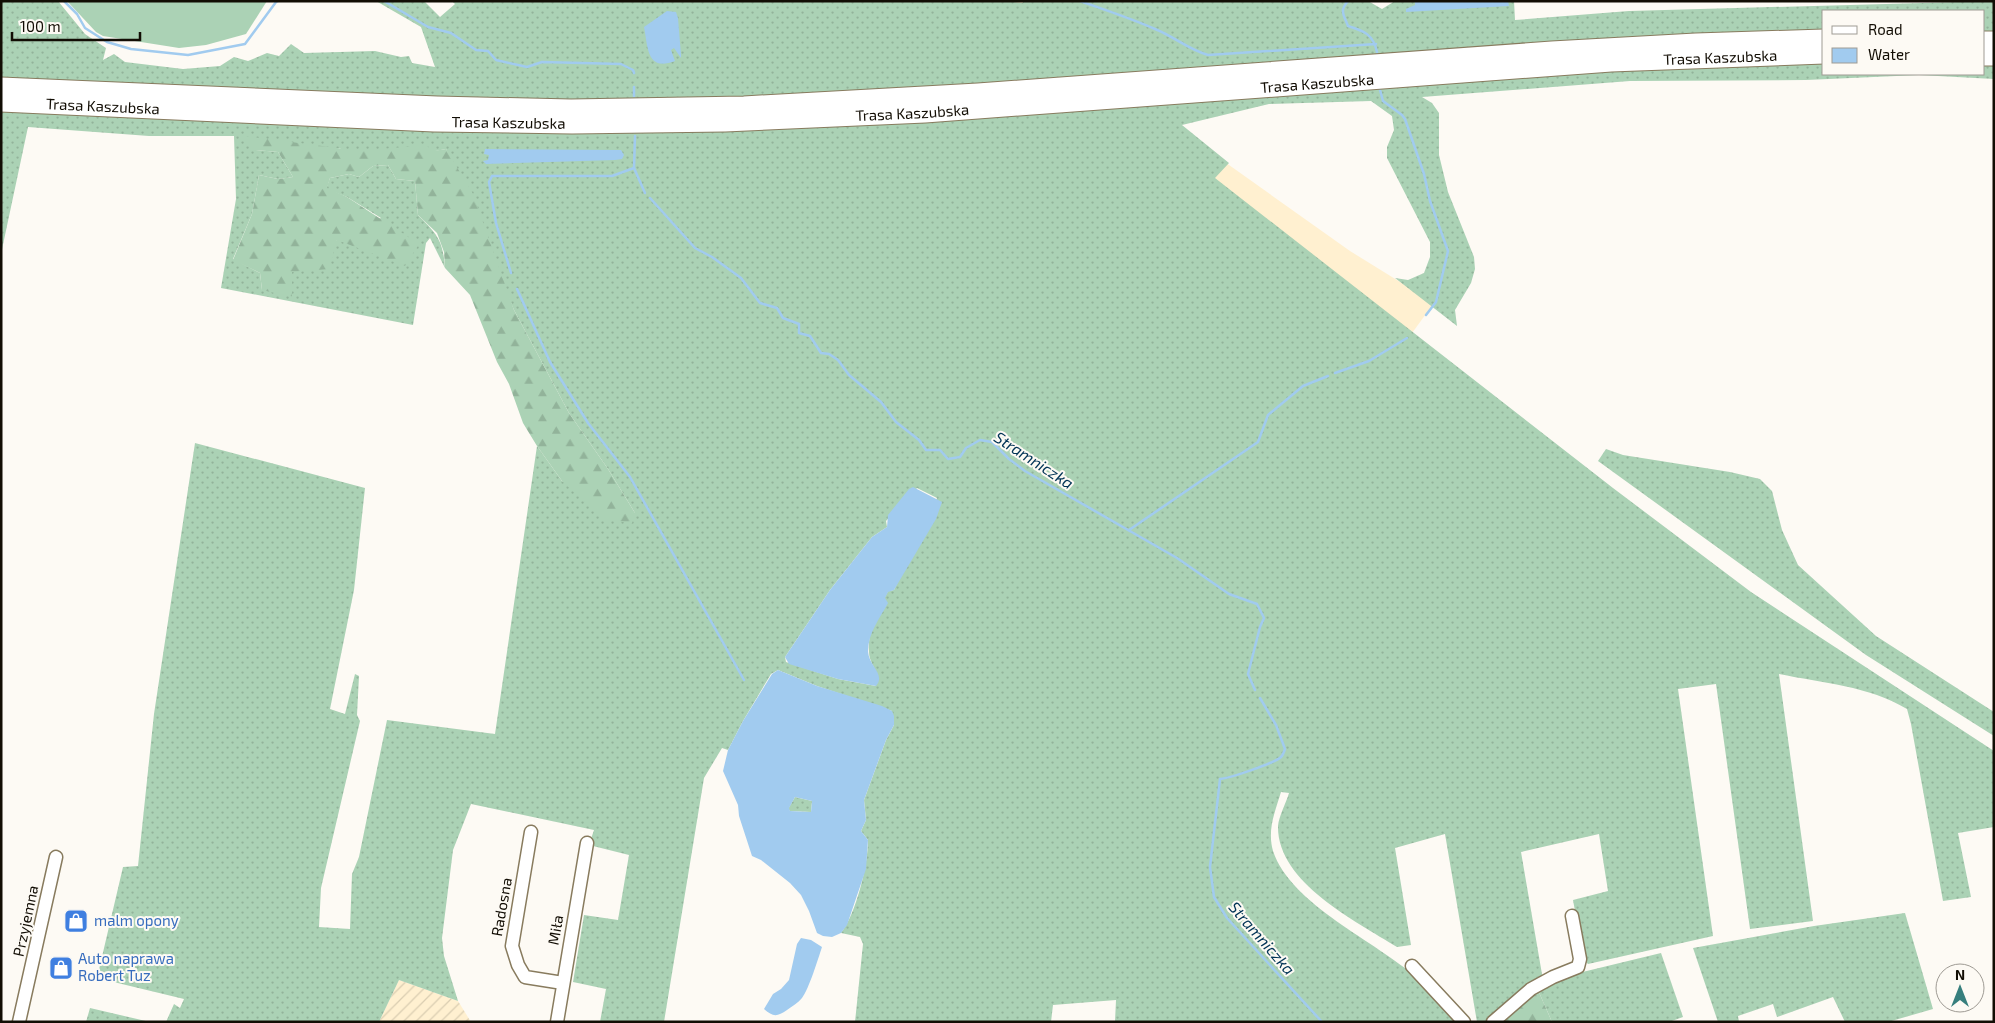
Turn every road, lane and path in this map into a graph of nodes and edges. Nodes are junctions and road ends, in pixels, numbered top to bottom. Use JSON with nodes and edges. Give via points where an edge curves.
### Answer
{"nodes":[{"id":1,"x":1822,"y":39,"type":"edge"},
{"id":2,"x":1822,"y":54,"type":"edge"},
{"id":3,"x":1,"y":87,"type":"edge"},
{"id":4,"x":1,"y":102,"type":"edge"},
{"id":5,"x":532,"y":832,"type":"dead end"},
{"id":6,"x":587,"y":843,"type":"dead end"},
{"id":7,"x":56,"y":857,"type":"dead end"},
{"id":8,"x":1572,"y":916,"type":"dead end"},
{"id":9,"x":1412,"y":966,"type":"dead end"},
{"id":10,"x":563,"y":983,"type":"junction"},
{"id":11,"x":20,"y":1022,"type":"edge"},
{"id":12,"x":557,"y":1022,"type":"edge"},
{"id":13,"x":1464,"y":1022,"type":"edge"},
{"id":14,"x":1493,"y":1022,"type":"edge"}],
"edges":[{"from":1,"to":3,"type":"highway","name":"Trasa Kaszubska","via":[[1561,50],[978,94],[736,106],[463,107]]},
{"from":2,"to":4,"type":"highway","name":"Trasa Kaszubska","via":[[1602,63],[925,112],[716,122],[434,122]]},
{"from":5,"to":10,"type":"street","name":"Radosna","via":[[512,950],[525,977]]},
{"from":6,"to":10,"type":"street","name":"Miła"},
{"from":7,"to":11,"type":"street","name":"Przyjemna"},
{"from":8,"to":14,"type":"street","via":[[1580,959],[1578,966],[1531,989]]},
{"from":9,"to":13,"type":"street"},
{"from":10,"to":12,"type":"street","name":"Miła"}]}
